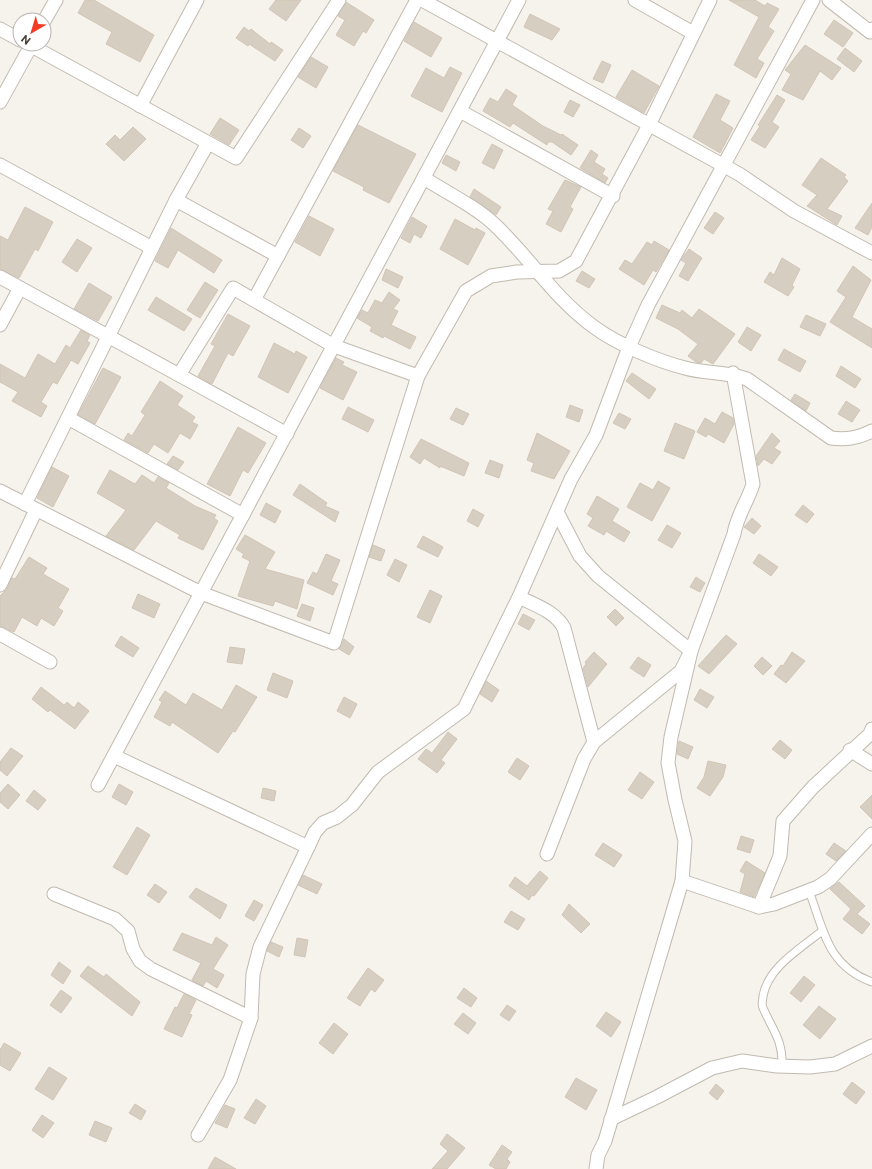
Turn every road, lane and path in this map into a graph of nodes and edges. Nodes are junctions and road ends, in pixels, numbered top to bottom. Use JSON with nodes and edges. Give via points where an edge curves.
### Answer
{"nodes":[{"id":1,"x":56,"y":0,"type":"edge"},
{"id":2,"x":198,"y":0,"type":"edge"},
{"id":3,"x":339,"y":0,"type":"edge"},
{"id":4,"x":417,"y":0,"type":"edge"},
{"id":5,"x":422,"y":0,"type":"edge"},
{"id":6,"x":519,"y":0,"type":"edge"},
{"id":7,"x":635,"y":0,"type":"edge"},
{"id":8,"x":710,"y":0,"type":"edge"},
{"id":9,"x":813,"y":0,"type":"edge"},
{"id":10,"x":830,"y":0,"type":"edge"},
{"id":11,"x":49,"y":12,"type":"edge"},
{"id":12,"x":0,"y":29,"type":"edge"},
{"id":13,"x":872,"y":29,"type":"edge"},
{"id":14,"x":693,"y":33,"type":"junction"},
{"id":15,"x":12,"y":35,"type":"edge"},
{"id":16,"x":497,"y":41,"type":"junction"},
{"id":17,"x":24,"y":52,"type":"edge"},
{"id":18,"x":44,"y":52,"type":"edge"},
{"id":19,"x":0,"y":102,"type":"edge"},
{"id":20,"x":140,"y":106,"type":"junction"},
{"id":21,"x":460,"y":111,"type":"junction"},
{"id":22,"x":649,"y":125,"type":"junction"},
{"id":23,"x":208,"y":143,"type":"junction"},
{"id":24,"x":0,"y":165,"type":"edge"},
{"id":25,"x":724,"y":165,"type":"junction"},
{"id":26,"x":424,"y":178,"type":"junction"},
{"id":27,"x":613,"y":196,"type":"junction"},
{"id":28,"x":176,"y":200,"type":"junction"},
{"id":29,"x":152,"y":248,"type":"junction"},
{"id":30,"x":872,"y":253,"type":"edge"},
{"id":31,"x":278,"y":256,"type":"junction"},
{"id":32,"x":538,"y":272,"type":"junction"},
{"id":33,"x":0,"y":277,"type":"edge"},
{"id":34,"x":20,"y":288,"type":"junction"},
{"id":35,"x":254,"y":300,"type":"junction"},
{"id":36,"x":0,"y":325,"type":"edge"},
{"id":37,"x":108,"y":336,"type":"junction"},
{"id":38,"x":334,"y":346,"type":"junction"},
{"id":39,"x":629,"y":347,"type":"junction"},
{"id":40,"x":733,"y":374,"type":"junction"},
{"id":41,"x":179,"y":375,"type":"junction"},
{"id":42,"x":418,"y":376,"type":"junction"},
{"id":43,"x":68,"y":418,"type":"junction"},
{"id":44,"x":872,"y":431,"type":"edge"},
{"id":45,"x":287,"y":434,"type":"junction"},
{"id":46,"x":0,"y":491,"type":"edge"},
{"id":47,"x":31,"y":507,"type":"junction"},
{"id":48,"x":557,"y":512,"type":"junction"},
{"id":49,"x":243,"y":515,"type":"junction"},
{"id":50,"x":0,"y":585,"type":"edge"},
{"id":51,"x":201,"y":594,"type":"junction"},
{"id":52,"x":519,"y":597,"type":"junction"},
{"id":53,"x":0,"y":634,"type":"edge"},
{"id":54,"x":691,"y":651,"type":"junction"},
{"id":55,"x":50,"y":662,"type":"dead end"},
{"id":56,"x":872,"y":729,"type":"edge"},
{"id":57,"x":594,"y":742,"type":"junction"},
{"id":58,"x":850,"y":750,"type":"junction"},
{"id":59,"x":114,"y":756,"type":"junction"},
{"id":60,"x":872,"y":764,"type":"edge"},
{"id":61,"x":98,"y":785,"type":"dead end"},
{"id":62,"x":872,"y":834,"type":"edge"},
{"id":63,"x":308,"y":847,"type":"junction"},
{"id":64,"x":547,"y":854,"type":"dead end"},
{"id":65,"x":682,"y":881,"type":"junction"},
{"id":66,"x":809,"y":891,"type":"junction"},
{"id":67,"x":54,"y":894,"type":"dead end"},
{"id":68,"x":759,"y":907,"type":"junction"},
{"id":69,"x":822,"y":931,"type":"junction"},
{"id":70,"x":872,"y":982,"type":"edge"},
{"id":71,"x":251,"y":1018,"type":"junction"},
{"id":72,"x":872,"y":1046,"type":"edge"},
{"id":73,"x":782,"y":1066,"type":"junction"},
{"id":74,"x":611,"y":1118,"type":"junction"},
{"id":75,"x":198,"y":1135,"type":"dead end"},
{"id":76,"x":596,"y":1169,"type":"edge"}],
"edges":[{"from":1,"to":11,"type":"street"},
{"from":2,"to":20,"type":"street"},
{"from":3,"to":23,"type":"street","via":[[236,158]]},
{"from":4,"to":31,"type":"street"},
{"from":5,"to":16,"type":"street"},
{"from":6,"to":16,"type":"street"},
{"from":7,"to":14,"type":"street"},
{"from":8,"to":14,"type":"street"},
{"from":9,"to":25,"type":"street"},
{"from":10,"to":13,"type":"street","via":[[870,32]]},
{"from":12,"to":15,"type":"street"},
{"from":14,"to":22,"type":"street"},
{"from":16,"to":21,"type":"street"},
{"from":16,"to":22,"type":"street"},
{"from":17,"to":19,"type":"street"},
{"from":18,"to":20,"type":"street"},
{"from":20,"to":23,"type":"street"},
{"from":21,"to":26,"type":"street"},
{"from":21,"to":27,"type":"street"},
{"from":22,"to":25,"type":"street"},
{"from":22,"to":27,"type":"street"},
{"from":23,"to":28,"type":"street"},
{"from":24,"to":29,"type":"street"},
{"from":25,"to":30,"type":"street","via":[[794,211]]},
{"from":25,"to":39,"type":"street","via":[[648,304]]},
{"from":26,"to":32,"type":"street","via":[[493,223]]},
{"from":26,"to":38,"type":"street"},
{"from":27,"to":32,"type":"street","via":[[576,261],[559,271]]},
{"from":28,"to":29,"type":"street"},
{"from":28,"to":31,"type":"street"},
{"from":29,"to":37,"type":"street"},
{"from":31,"to":35,"type":"street"},
{"from":32,"to":39,"type":"street","via":[[567,305],[595,328]]},
{"from":32,"to":42,"type":"street","via":[[491,276],[466,292]]},
{"from":33,"to":34,"type":"street"},
{"from":34,"to":36,"type":"street"},
{"from":34,"to":37,"type":"street"},
{"from":35,"to":38,"type":"street"},
{"from":35,"to":41,"type":"street","via":[[233,288]]},
{"from":37,"to":41,"type":"street"},
{"from":37,"to":43,"type":"street"},
{"from":38,"to":42,"type":"street"},
{"from":38,"to":45,"type":"street"},
{"from":39,"to":40,"type":"street","via":[[686,369]]},
{"from":39,"to":48,"type":"street","via":[[596,435],[571,479]]},
{"from":40,"to":44,"type":"street","via":[[747,379],[831,438],[845,440]]},
{"from":40,"to":54,"type":"street","via":[[753,484],[736,520],[734,534]]},
{"from":41,"to":45,"type":"street"},
{"from":42,"to":51,"type":"street","via":[[334,643]]},
{"from":43,"to":47,"type":"street"},
{"from":43,"to":49,"type":"street"},
{"from":45,"to":49,"type":"street"},
{"from":46,"to":47,"type":"street"},
{"from":47,"to":50,"type":"street"},
{"from":47,"to":51,"type":"street"},
{"from":48,"to":52,"type":"street"},
{"from":48,"to":54,"type":"street","via":[[580,556],[598,576]]},
{"from":49,"to":51,"type":"street"},
{"from":51,"to":59,"type":"street"},
{"from":52,"to":57,"type":"street","via":[[554,616],[564,628]]},
{"from":52,"to":63,"type":"street","via":[[464,709],[378,772],[352,805],[337,817],[323,823],[315,832]]},
{"from":53,"to":55,"type":"street"},
{"from":54,"to":57,"type":"street","via":[[681,670]]},
{"from":54,"to":65,"type":"street","via":[[671,737],[668,763],[685,841]]},
{"from":56,"to":58,"type":"street","via":[[870,734]]},
{"from":57,"to":64,"type":"street","via":[[584,759]]},
{"from":58,"to":60,"type":"street"},
{"from":58,"to":68,"type":"street","via":[[783,821],[780,856]]},
{"from":59,"to":61,"type":"street"},
{"from":59,"to":63,"type":"street"},
{"from":62,"to":66,"type":"street","via":[[830,879]]},
{"from":63,"to":71,"type":"street","via":[[260,947],[253,974]]},
{"from":65,"to":68,"type":"street"},
{"from":65,"to":74,"type":"street"},
{"from":66,"to":68,"type":"street"},
{"from":66,"to":69,"type":"lane"},
{"from":67,"to":71,"type":"street","via":[[115,919],[128,931],[133,949],[140,961],[151,970]]},
{"from":69,"to":70,"type":"lane","via":[[831,951],[843,965],[859,977]]},
{"from":69,"to":73,"type":"lane","via":[[776,968],[765,988],[762,1006],[779,1040]]},
{"from":71,"to":75,"type":"street","via":[[230,1080]]},
{"from":72,"to":73,"type":"street","via":[[835,1064],[810,1067]]},
{"from":73,"to":74,"type":"street","via":[[742,1061],[712,1068]]},
{"from":74,"to":76,"type":"street","via":[[598,1155]]}]}
